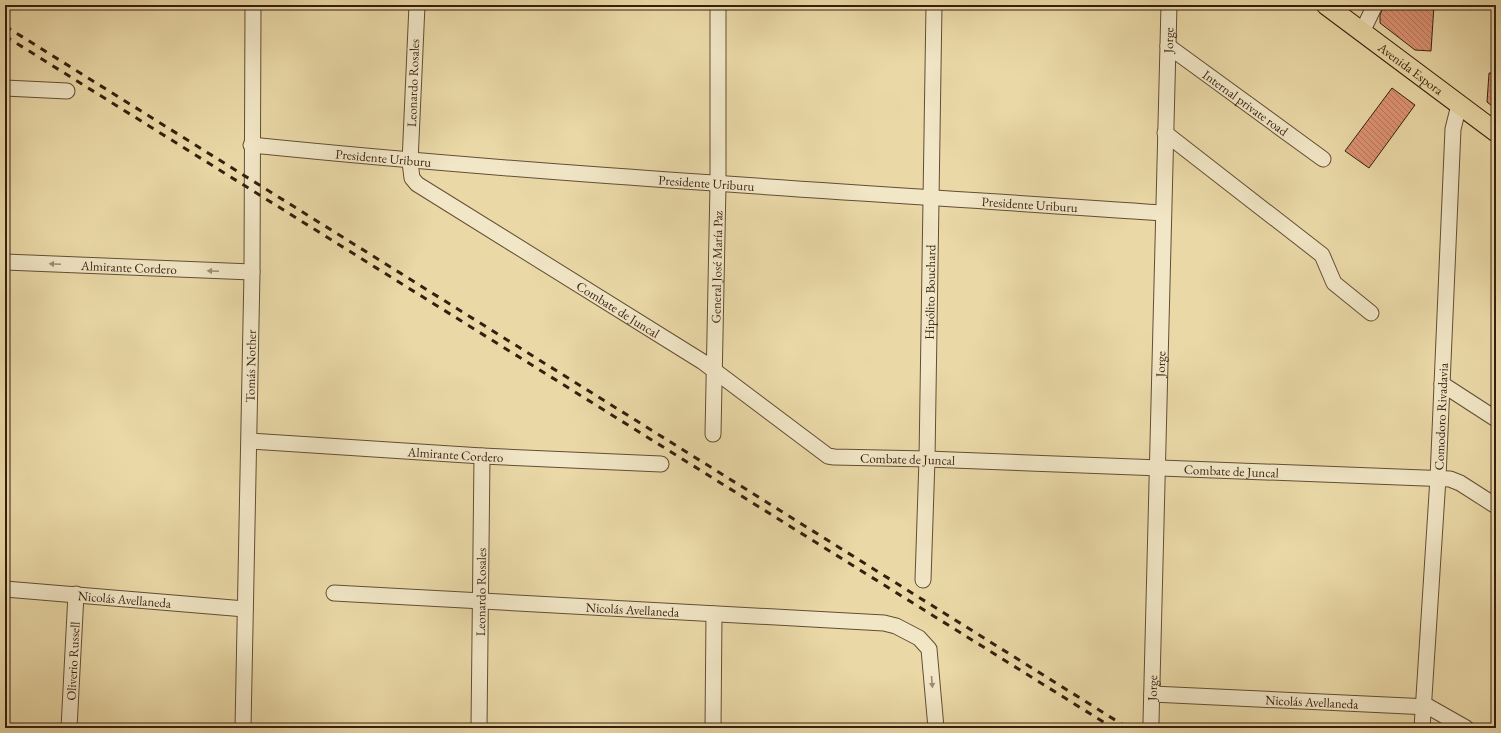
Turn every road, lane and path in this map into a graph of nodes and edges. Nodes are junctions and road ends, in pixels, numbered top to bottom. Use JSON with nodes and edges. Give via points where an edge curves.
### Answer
{"nodes":[{"id":1,"x":253,"y":5,"type":"edge"},
{"id":2,"x":417,"y":5,"type":"edge"},
{"id":3,"x":718,"y":5,"type":"edge"},
{"id":4,"x":934,"y":5,"type":"edge"},
{"id":5,"x":1169,"y":5,"type":"edge"},
{"id":6,"x":1326,"y":5,"type":"edge"},
{"id":7,"x":1375,"y":5,"type":"edge"},
{"id":8,"x":1362,"y":32,"type":"junction"},
{"id":9,"x":1168,"y":46,"type":"junction"},
{"id":10,"x":5,"y":88,"type":"edge"},
{"id":11,"x":67,"y":91,"type":"dead end"},
{"id":12,"x":1459,"y":105,"type":"junction"},
{"id":13,"x":1496,"y":132,"type":"edge"},
{"id":14,"x":1165,"y":133,"type":"junction"},
{"id":15,"x":251,"y":145,"type":"junction"},
{"id":16,"x":1323,"y":159,"type":"dead end"},
{"id":17,"x":410,"y":162,"type":"junction"},
{"id":18,"x":718,"y":185,"type":"junction"},
{"id":19,"x":932,"y":197,"type":"junction"},
{"id":20,"x":1163,"y":213,"type":"junction"},
{"id":21,"x":5,"y":262,"type":"edge"},
{"id":22,"x":252,"y":272,"type":"junction"},
{"id":23,"x":1371,"y":313,"type":"dead end"},
{"id":24,"x":715,"y":372,"type":"junction"},
{"id":25,"x":1442,"y":384,"type":"junction"},
{"id":26,"x":1496,"y":419,"type":"edge"},
{"id":27,"x":714,"y":434,"type":"dead end"},
{"id":28,"x":250,"y":441,"type":"junction"},
{"id":29,"x":482,"y":456,"type":"junction"},
{"id":30,"x":927,"y":459,"type":"junction"},
{"id":31,"x":661,"y":464,"type":"dead end"},
{"id":32,"x":1158,"y":468,"type":"junction"},
{"id":33,"x":1438,"y":478,"type":"junction"},
{"id":34,"x":1496,"y":506,"type":"edge"},
{"id":35,"x":923,"y":580,"type":"dead end"},
{"id":36,"x":5,"y":589,"type":"edge"},
{"id":37,"x":334,"y":593,"type":"dead end"},
{"id":38,"x":76,"y":594,"type":"junction"},
{"id":39,"x":481,"y":603,"type":"junction"},
{"id":40,"x":245,"y":609,"type":"junction"},
{"id":41,"x":714,"y":614,"type":"junction"},
{"id":42,"x":1152,"y":694,"type":"junction"},
{"id":43,"x":1423,"y":707,"type":"junction"},
{"id":44,"x":1151,"y":722,"type":"dead end"},
{"id":45,"x":69,"y":728,"type":"edge"},
{"id":46,"x":243,"y":728,"type":"edge"},
{"id":47,"x":479,"y":728,"type":"edge"},
{"id":48,"x":713,"y":728,"type":"edge"},
{"id":49,"x":936,"y":728,"type":"edge"},
{"id":50,"x":1422,"y":728,"type":"edge"},
{"id":51,"x":1466,"y":728,"type":"edge"}],
"edges":[{"from":1,"to":15,"type":"street","name":"Tomás Nother"},
{"from":2,"to":17,"type":"street","name":"Leonardo Rosales"},
{"from":3,"to":18,"type":"street","name":"General José María Paz"},
{"from":4,"to":19,"type":"street","name":"Hipólito Bouchard"},
{"from":5,"to":9,"type":"street","name":"Jorge"},
{"from":6,"to":8,"type":"main road","name":"Avenida Espora"},
{"from":7,"to":8,"type":"street"},
{"from":8,"to":12,"type":"main road","name":"Avenida Espora"},
{"from":9,"to":14,"type":"street","name":"Jorge"},
{"from":9,"to":16,"type":"street","name":"Internal private road"},
{"from":10,"to":11,"type":"street"},
{"from":12,"to":13,"type":"main road","name":"Avenida Espora"},
{"from":12,"to":25,"type":"street","name":"Comodoro Rivadavia","via":[[1453,129]]},
{"from":14,"to":20,"type":"street","name":"Jorge"},
{"from":14,"to":23,"type":"street","via":[[1322,255],[1334,283]]},
{"from":15,"to":17,"type":"street","name":"Presidente Uriburu"},
{"from":15,"to":22,"type":"street","name":"Tomás Nother"},
{"from":17,"to":18,"type":"street","name":"Presidente Uriburu"},
{"from":17,"to":24,"type":"street","name":"Combate de Juncal","via":[[412,178],[417,184],[703,362]]},
{"from":18,"to":19,"type":"street","name":"Presidente Uriburu"},
{"from":18,"to":24,"type":"street","name":"General José María Paz"},
{"from":19,"to":20,"type":"street","name":"Presidente Uriburu"},
{"from":19,"to":30,"type":"street","name":"Hipólito Bouchard"},
{"from":20,"to":32,"type":"street","name":"Jorge"},
{"from":22,"to":21,"type":"street","name":"Almirante Cordero","one_way":true},
{"from":22,"to":28,"type":"street","name":"Tomás Nother"},
{"from":24,"to":27,"type":"street","name":"General José María Paz"},
{"from":24,"to":30,"type":"street","name":"Combate de Juncal","via":[[828,456]]},
{"from":25,"to":26,"type":"street"},
{"from":25,"to":33,"type":"street","name":"Comodoro Rivadavia"},
{"from":28,"to":29,"type":"street","name":"Almirante Cordero"},
{"from":28,"to":40,"type":"street","name":"Tomás Nother"},
{"from":29,"to":31,"type":"street","name":"Almirante Cordero"},
{"from":29,"to":39,"type":"street","name":"Leonardo Rosales"},
{"from":30,"to":32,"type":"street","name":"Combate de Juncal"},
{"from":30,"to":35,"type":"street","name":"Hipólito Bouchard"},
{"from":32,"to":33,"type":"street","name":"Combate de Juncal"},
{"from":32,"to":42,"type":"street","name":"Jorge"},
{"from":33,"to":34,"type":"street","name":"Combate de Juncal","via":[[1460,483]]},
{"from":33,"to":43,"type":"street","name":"Comodoro Rivadavia"},
{"from":36,"to":38,"type":"street","name":"Nicolás Avellaneda"},
{"from":37,"to":39,"type":"street","name":"Nicolás Avellaneda"},
{"from":38,"to":40,"type":"street","name":"Nicolás Avellaneda"},
{"from":38,"to":45,"type":"street","name":"Oliverio Russell"},
{"from":39,"to":41,"type":"street","name":"Nicolás Avellaneda"},
{"from":39,"to":47,"type":"street","name":"Leonardo Rosales"},
{"from":40,"to":46,"type":"street","name":"Tomás Nother"},
{"from":41,"to":48,"type":"street"},
{"from":41,"to":49,"type":"street","name":"Nicolás Avellaneda","one_way":true,"via":[[884,623],[896,626],[919,638],[929,649]]},
{"from":42,"to":43,"type":"street","name":"Nicolás Avellaneda"},
{"from":42,"to":44,"type":"street","name":"Jorge"},
{"from":43,"to":50,"type":"street","name":"Comodoro Rivadavia"},
{"from":43,"to":51,"type":"street","name":"Nicolás Avellaneda","via":[[1436,710]]}]}
